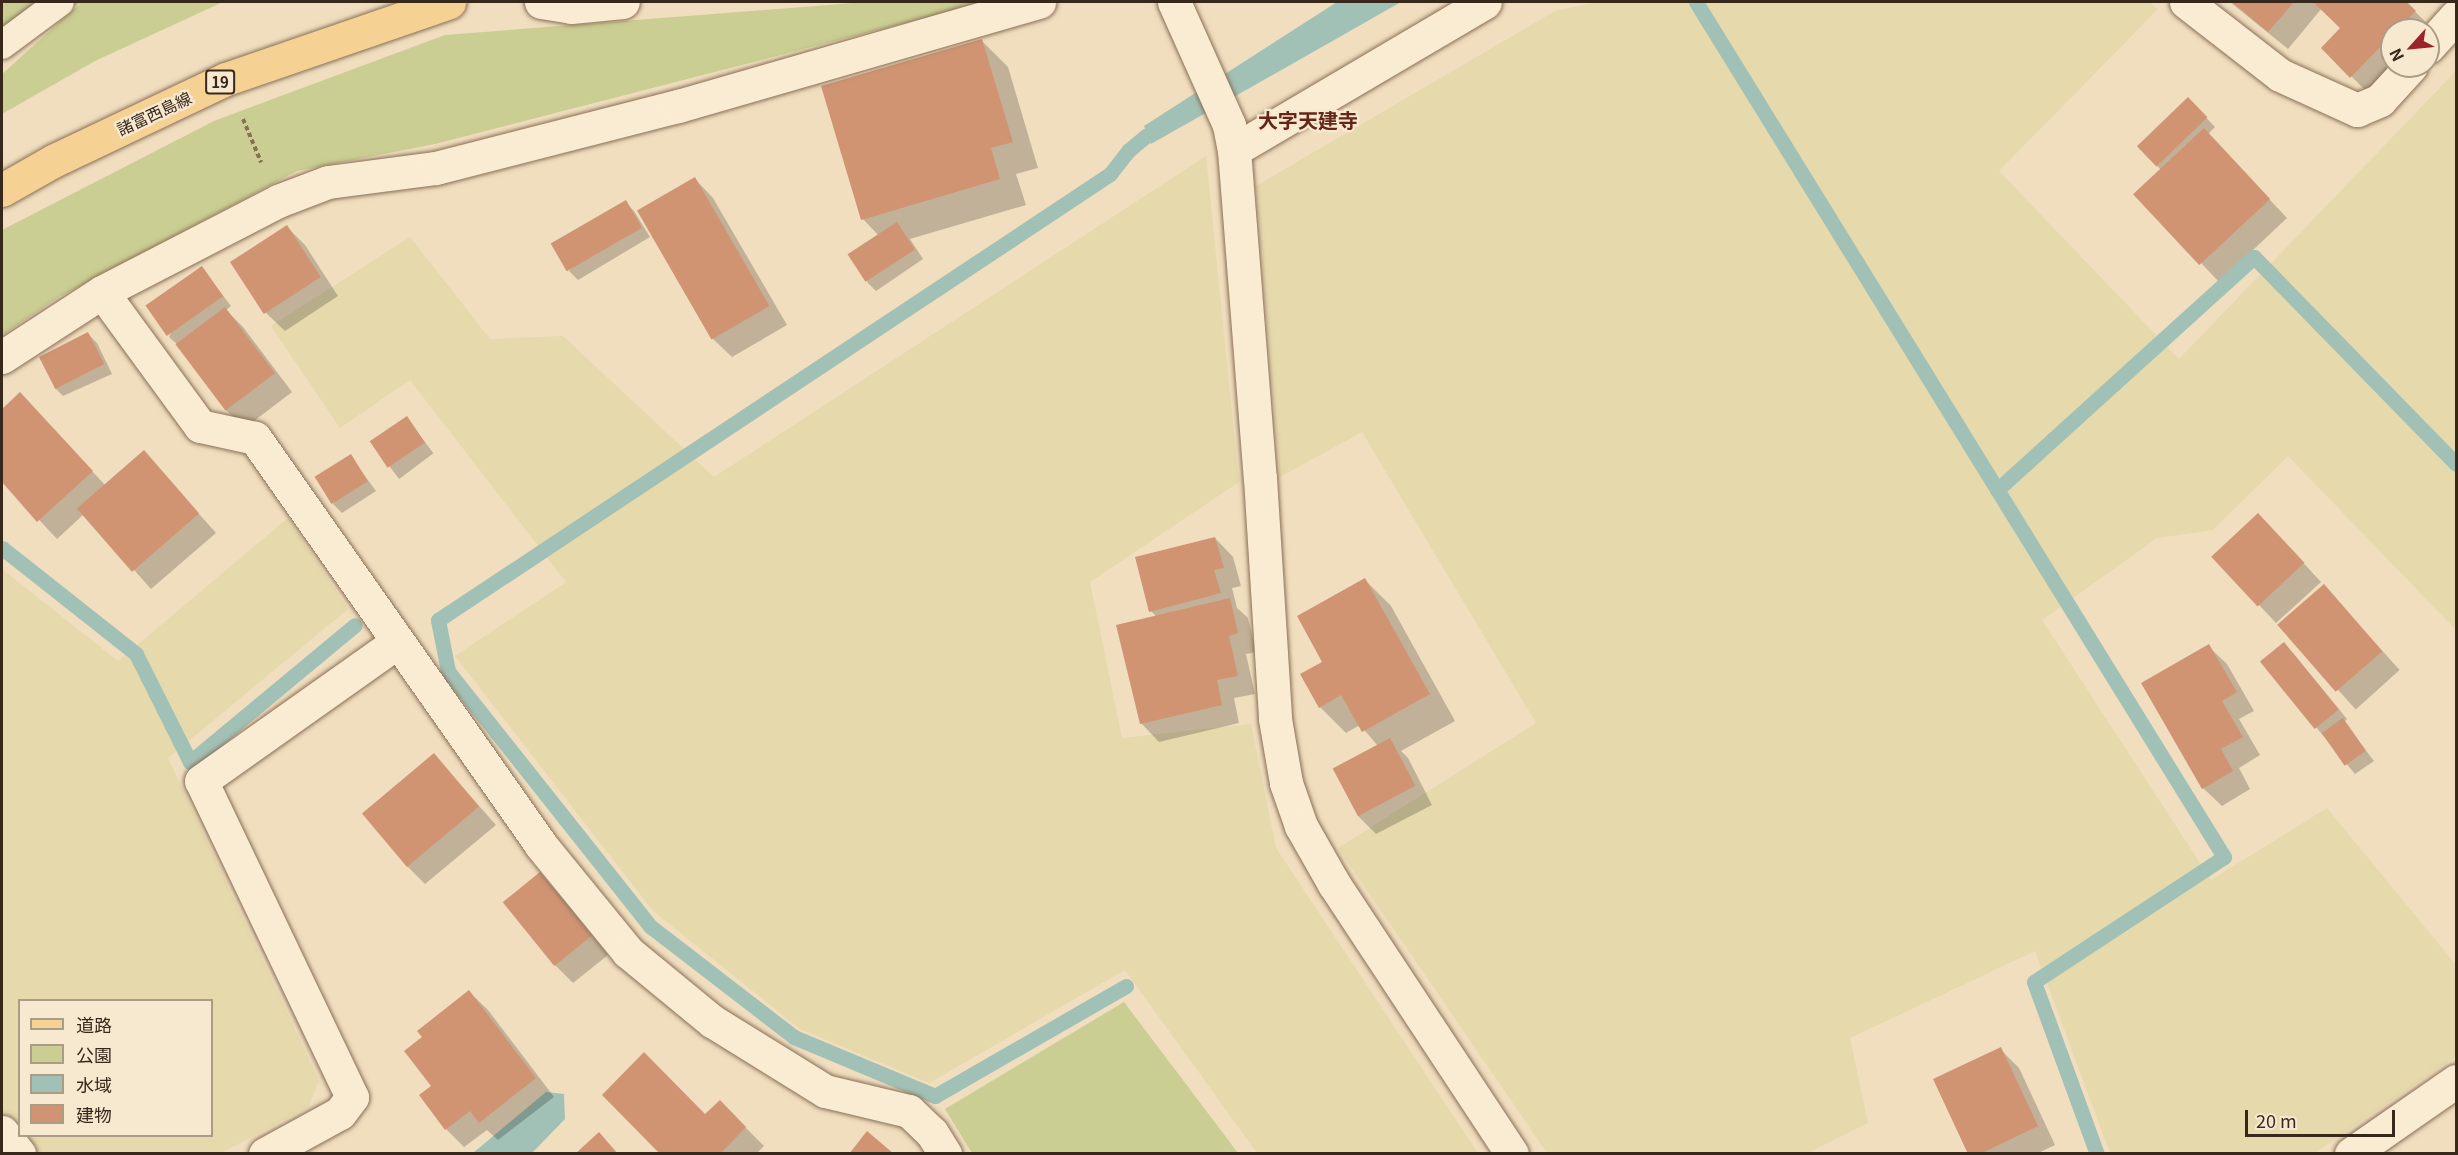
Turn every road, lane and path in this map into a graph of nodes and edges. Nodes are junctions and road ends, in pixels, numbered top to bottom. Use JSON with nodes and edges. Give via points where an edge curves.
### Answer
{"nodes":[{"id":1,"x":60,"y":2,"type":"edge"},
{"id":2,"x":449,"y":2,"type":"edge"},
{"id":3,"x":541,"y":2,"type":"edge"},
{"id":4,"x":622,"y":2,"type":"edge"},
{"id":5,"x":1039,"y":2,"type":"edge"},
{"id":6,"x":1174,"y":2,"type":"edge"},
{"id":7,"x":1485,"y":2,"type":"edge"},
{"id":8,"x":2186,"y":2,"type":"edge"},
{"id":9,"x":2457,"y":16,"type":"edge"},
{"id":10,"x":2440,"y":34,"type":"edge"},
{"id":11,"x":2,"y":45,"type":"edge"},
{"id":12,"x":2400,"y":78,"type":"edge"},
{"id":13,"x":226,"y":79,"type":"junction"},
{"id":14,"x":1231,"y":137,"type":"junction"},
{"id":15,"x":2,"y":190,"type":"edge"},
{"id":16,"x":278,"y":201,"type":"junction"},
{"id":17,"x":102,"y":292,"type":"junction"},
{"id":18,"x":2,"y":357,"type":"edge"},
{"id":19,"x":397,"y":642,"type":"junction"},
{"id":20,"x":2457,"y":1080,"type":"edge"},
{"id":21,"x":2,"y":1132,"type":"edge"},
{"id":22,"x":19,"y":1154,"type":"edge"},
{"id":23,"x":265,"y":1154,"type":"edge"},
{"id":24,"x":945,"y":1154,"type":"edge"},
{"id":25,"x":1512,"y":1154,"type":"edge"},
{"id":26,"x":2351,"y":1154,"type":"edge"}],
"edges":[{"from":1,"to":11,"type":"lane"},
{"from":2,"to":13,"type":"main road","name":"諸富西島線","number":"19"},
{"from":3,"to":4,"type":"street","via":[[571,7]]},
{"from":5,"to":16,"type":"street","via":[[667,109],[436,168],[328,182]]},
{"from":6,"to":14,"type":"street"},
{"from":7,"to":14,"type":"street"},
{"from":8,"to":12,"type":"street","via":[[2280,75],[2357,110],[2380,100]]},
{"from":9,"to":10,"type":"street"},
{"from":13,"to":15,"type":"main road","name":"諸富西島線","number":"19","via":[[53,161]]},
{"from":13,"to":16,"type":"path"},
{"from":14,"to":25,"type":"street","via":[[1260,478],[1275,719],[1286,783],[1301,826],[1334,884]]},
{"from":16,"to":17,"type":"street"},
{"from":17,"to":18,"type":"street"},
{"from":17,"to":19,"type":"street","via":[[200,426],[255,438]]},
{"from":19,"to":23,"type":"street","via":[[201,781],[352,1097],[340,1113]]},
{"from":19,"to":24,"type":"street","via":[[540,844],[628,952],[712,1021],[825,1092],[909,1111],[932,1133]]},
{"from":20,"to":26,"type":"street"},
{"from":21,"to":22,"type":"street"}]}
